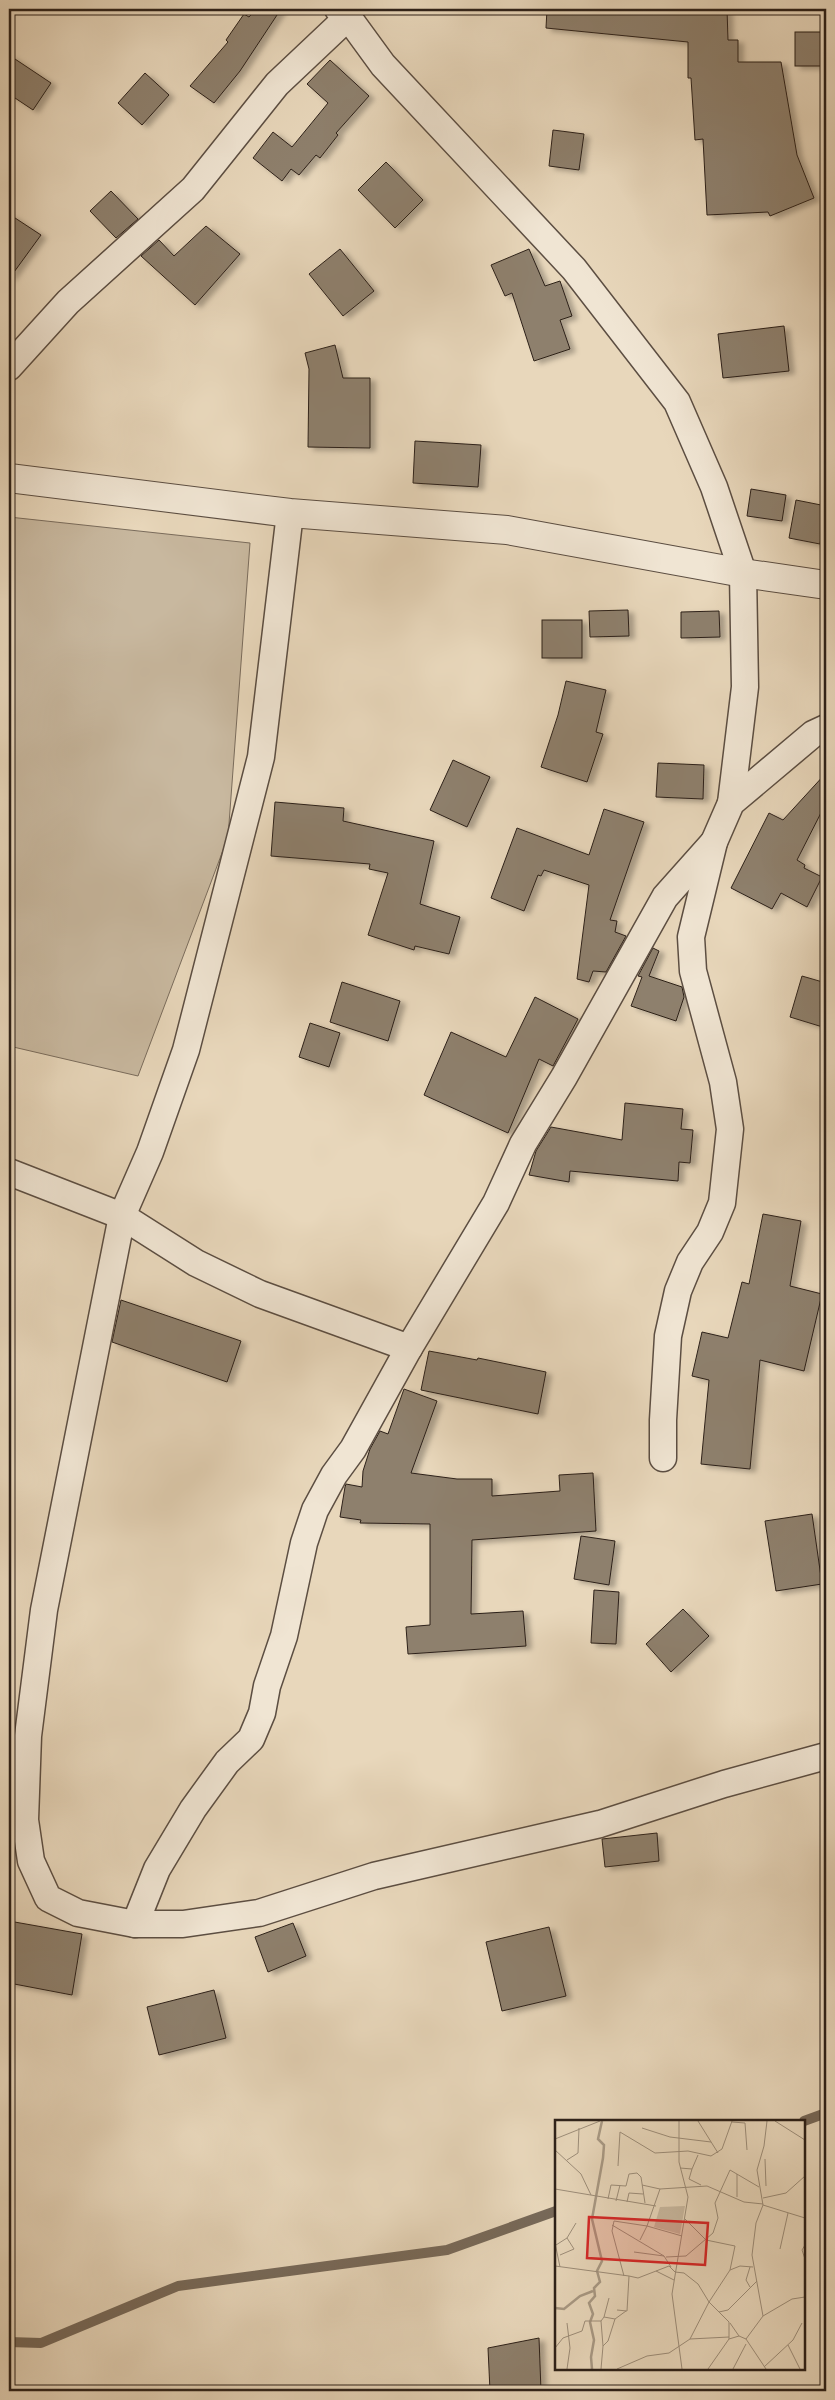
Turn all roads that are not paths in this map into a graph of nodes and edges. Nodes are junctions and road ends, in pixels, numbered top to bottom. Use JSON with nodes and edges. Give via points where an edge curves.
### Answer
{"nodes":[{"id":1,"x":345,"y":12,"type":"edge"},
{"id":2,"x":9,"y":367,"type":"edge"},
{"id":3,"x":9,"y":478,"type":"edge"},
{"id":4,"x":290,"y":513,"type":"junction"},
{"id":5,"x":743,"y":573,"type":"junction"},
{"id":6,"x":826,"y":585,"type":"edge"},
{"id":7,"x":826,"y":728,"type":"edge"},
{"id":8,"x":731,"y":803,"type":"junction"},
{"id":9,"x":714,"y":842,"type":"junction"},
{"id":10,"x":9,"y":1172,"type":"edge"},
{"id":11,"x":122,"y":1216,"type":"junction"},
{"id":12,"x":410,"y":1348,"type":"junction"},
{"id":13,"x":663,"y":1458,"type":"dead end"},
{"id":14,"x":826,"y":1756,"type":"edge"},
{"id":15,"x":136,"y":1924,"type":"junction"}],
"edges":[{"from":1,"to":2,"type":"street","via":[[277,84],[193,189],[68,302]]},
{"from":1,"to":5,"type":"street","via":[[383,65],[574,269],[678,402],[714,487]]},
{"from":3,"to":4,"type":"street"},
{"from":4,"to":5,"type":"street","via":[[507,530]]},
{"from":4,"to":11,"type":"street","via":[[261,757],[186,1050],[150,1152]]},
{"from":5,"to":6,"type":"street"},
{"from":5,"to":8,"type":"street","via":[[745,687]]},
{"from":7,"to":8,"type":"street","via":[[814,734]]},
{"from":8,"to":9,"type":"street"},
{"from":9,"to":12,"type":"street","via":[[665,897],[523,1144],[496,1203]]},
{"from":9,"to":13,"type":"street","via":[[691,937],[693,971],[723,1082],[730,1137],[722,1202],[710,1232],[690,1262],[678,1291],[668,1336]]},
{"from":10,"to":11,"type":"street"},
{"from":11,"to":12,"type":"street","via":[[196,1263],[260,1294]]},
{"from":11,"to":15,"type":"street","via":[[44,1610],[28,1736],[25,1820],[31,1861],[48,1898],[78,1912]]},
{"from":12,"to":15,"type":"street","via":[[314,1510],[284,1636],[267,1686],[262,1713],[251,1738],[227,1762],[193,1809],[157,1869]]},
{"from":14,"to":15,"type":"street","via":[[724,1784],[600,1824],[374,1876],[259,1913],[183,1924]]}]}
